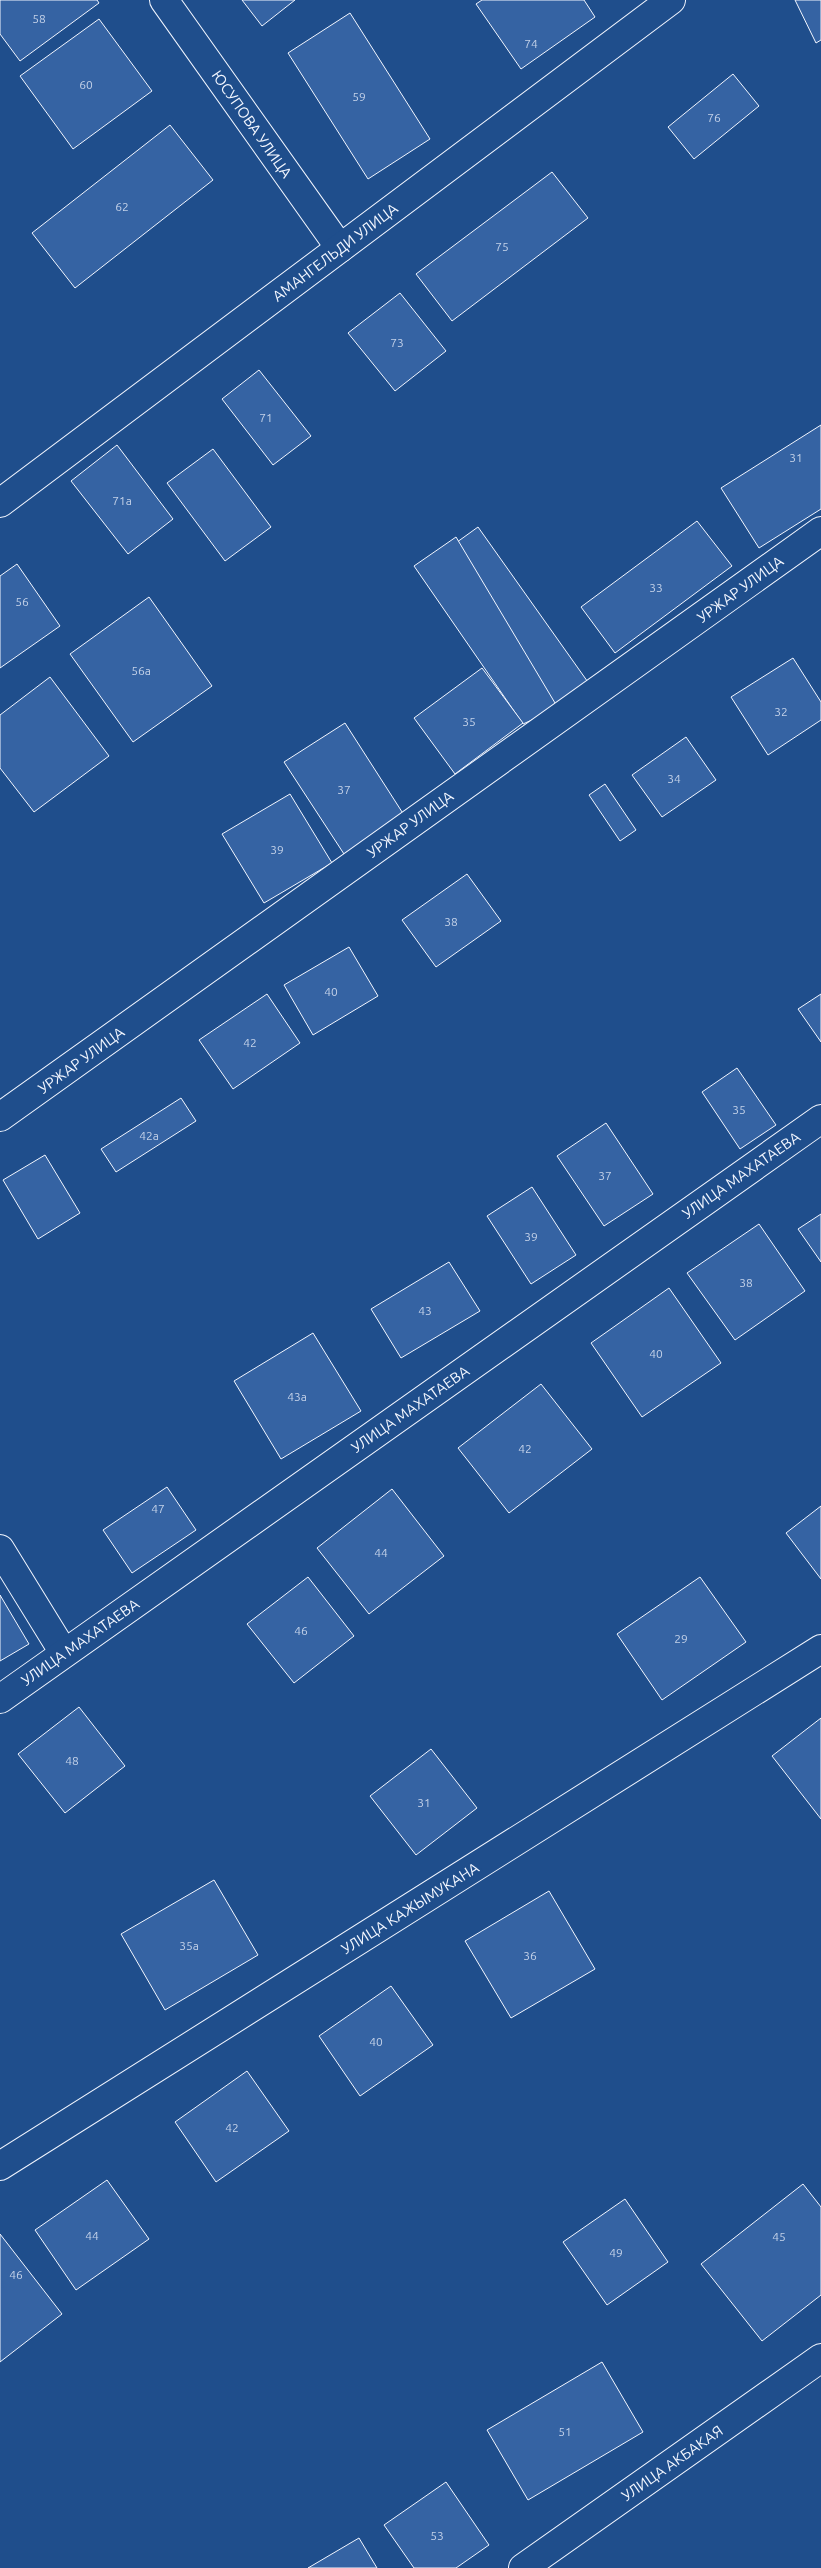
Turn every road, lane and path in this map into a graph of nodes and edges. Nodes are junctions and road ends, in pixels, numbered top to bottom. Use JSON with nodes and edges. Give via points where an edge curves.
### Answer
{"nodes":[{"id":1,"x":164,"y":0,"type":"edge"},
{"id":2,"x":671,"y":0,"type":"edge"},
{"id":3,"x":340,"y":248,"type":"junction"},
{"id":4,"x":0,"y":503,"type":"edge"},
{"id":5,"x":821,"y":531,"type":"edge"},
{"id":6,"x":0,"y":1117,"type":"edge"},
{"id":7,"x":821,"y":1118,"type":"edge"},
{"id":8,"x":0,"y":1549,"type":"edge"},
{"id":9,"x":821,"y":1649,"type":"edge"},
{"id":10,"x":64,"y":1653,"type":"junction"},
{"id":11,"x":0,"y":1699,"type":"edge"},
{"id":12,"x":0,"y":2166,"type":"edge"},
{"id":13,"x":821,"y":2358,"type":"edge"},
{"id":14,"x":524,"y":2568,"type":"edge"}],
"edges":[{"from":1,"to":3,"type":"street","name":"ЮСУПОВА УЛИЦА"},
{"from":2,"to":3,"type":"street","name":"АМАНГЕЛЬДИ УЛИЦА"},
{"from":3,"to":4,"type":"street","name":"АМАНГЕЛЬДИ УЛИЦА"},
{"from":5,"to":6,"type":"street","name":"УРЖАР УЛИЦА"},
{"from":7,"to":10,"type":"street","name":"УЛИЦА МАХАТАЕВА"},
{"from":8,"to":10,"type":"street"},
{"from":9,"to":12,"type":"street","name":"УЛИЦА КАЖЫМУКАНА"},
{"from":10,"to":11,"type":"street","name":"УЛИЦА МАХАТАЕВА"},
{"from":13,"to":14,"type":"street","name":"УЛИЦА АКБАКАЯ"}]}
